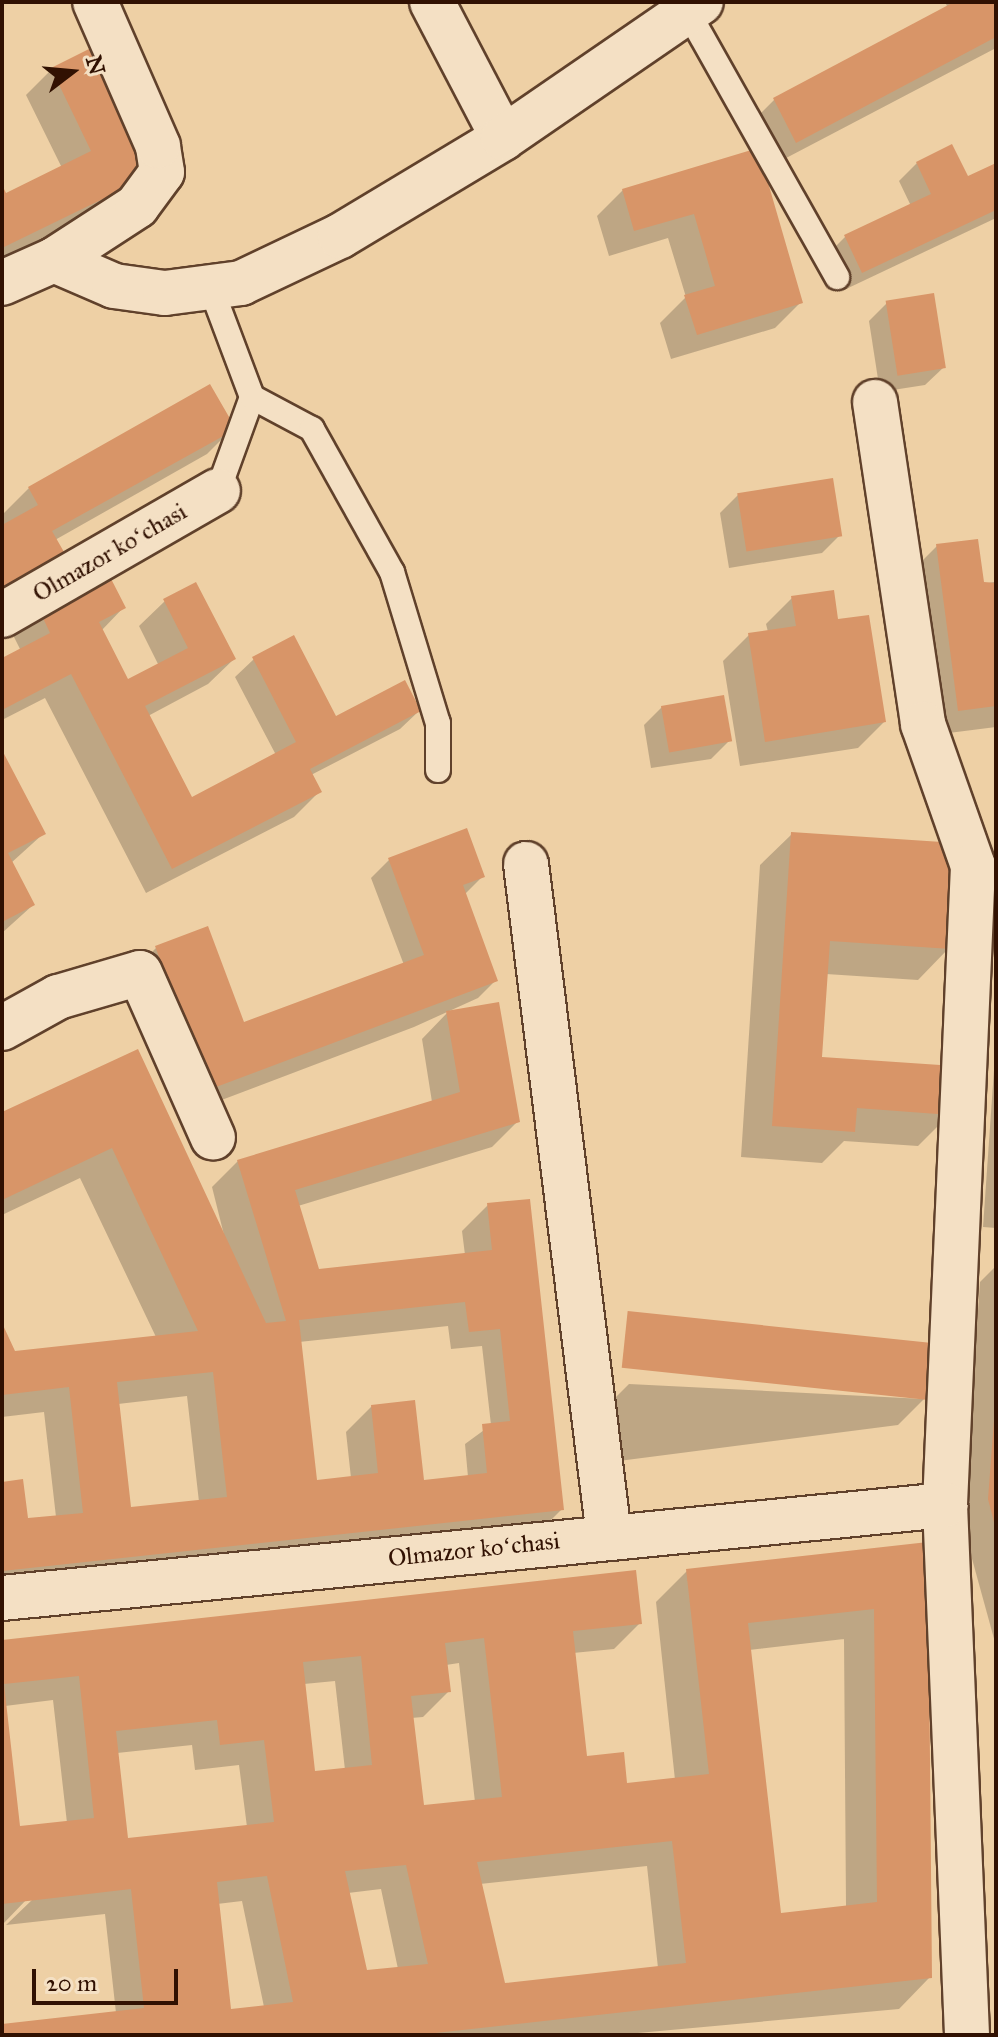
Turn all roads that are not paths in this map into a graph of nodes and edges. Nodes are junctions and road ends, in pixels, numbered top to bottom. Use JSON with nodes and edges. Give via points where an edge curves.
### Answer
{"nodes":[{"id":1,"x":95,"y":2,"type":"edge"},
{"id":2,"x":432,"y":2,"type":"edge"},
{"id":3,"x":695,"y":8,"type":"edge"},
{"id":4,"x":503,"y":138,"type":"junction"},
{"id":5,"x":54,"y":260,"type":"junction"},
{"id":6,"x":837,"y":277,"type":"dead end"},
{"id":7,"x":2,"y":283,"type":"edge"},
{"id":8,"x":211,"y":288,"type":"junction"},
{"id":9,"x":252,"y":397,"type":"junction"},
{"id":10,"x":875,"y":402,"type":"dead end"},
{"id":11,"x":218,"y":491,"type":"joint"},
{"id":12,"x":2,"y":615,"type":"edge"},
{"id":13,"x":438,"y":770,"type":"dead end"},
{"id":14,"x":526,"y":864,"type":"dead end"},
{"id":15,"x":2,"y":1028,"type":"edge"},
{"id":16,"x":213,"y":1138,"type":"dead end"},
{"id":17,"x":945,"y":1505,"type":"junction"},
{"id":18,"x":609,"y":1536,"type":"junction"},
{"id":19,"x":2,"y":1598,"type":"edge"},
{"id":20,"x":967,"y":2035,"type":"edge"}],
"edges":[{"from":1,"to":5,"type":"street","via":[[158,146],[162,172],[137,206]]},
{"from":2,"to":4,"type":"street"},
{"from":3,"to":4,"type":"street"},
{"from":3,"to":6,"type":"lane"},
{"from":4,"to":8,"type":"street","via":[[340,236],[241,283]]},
{"from":5,"to":7,"type":"street"},
{"from":5,"to":8,"type":"street","via":[[114,286],[165,293]]},
{"from":8,"to":9,"type":"lane"},
{"from":9,"to":11,"type":"lane"},
{"from":9,"to":13,"type":"lane","via":[[312,429],[392,572],[438,723]]},
{"from":10,"to":17,"type":"street","via":[[923,724],[973,866]]},
{"from":11,"to":12,"type":"street","name":"Olmazor koʻchasi"},
{"from":14,"to":18,"type":"street"},
{"from":15,"to":16,"type":"street","via":[[58,997],[140,973]]},
{"from":17,"to":18,"type":"street","name":"Olmazor koʻchasi"},
{"from":17,"to":20,"type":"street"},
{"from":18,"to":19,"type":"street","name":"Olmazor koʻchasi"}]}
